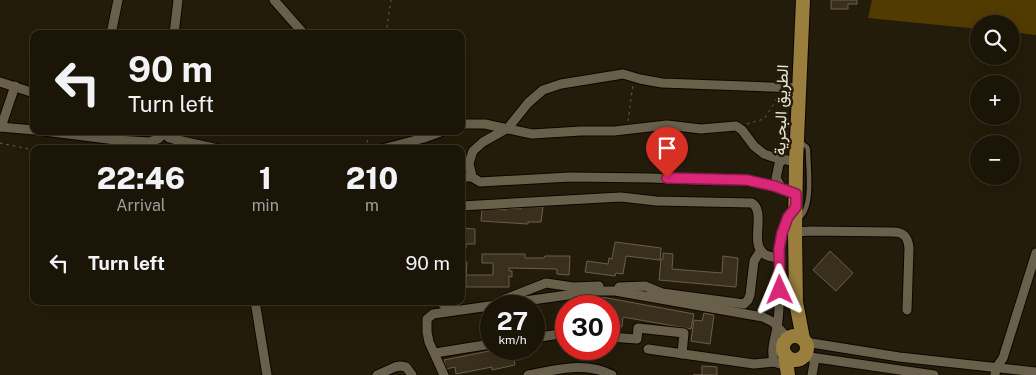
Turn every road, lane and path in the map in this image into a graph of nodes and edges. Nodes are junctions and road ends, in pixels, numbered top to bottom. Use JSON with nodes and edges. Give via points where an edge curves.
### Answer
{"nodes":[{"id":1,"x":118,"y":0,"type":"edge"},
{"id":2,"x":178,"y":0,"type":"edge"},
{"id":3,"x":274,"y":0,"type":"edge"},
{"id":4,"x":392,"y":0,"type":"edge"},
{"id":5,"x":803,"y":0,"type":"edge"},
{"id":6,"x":112,"y":30,"type":"edge"},
{"id":7,"x":174,"y":30,"type":"edge"},
{"id":8,"x":300,"y":30,"type":"edge"},
{"id":9,"x":387,"y":30,"type":"edge"},
{"id":10,"x":634,"y":77,"type":"junction"},
{"id":11,"x":0,"y":82,"type":"edge"},
{"id":12,"x":14,"y":86,"type":"junction"},
{"id":13,"x":799,"y":88,"type":"junction"},
{"id":14,"x":779,"y":89,"type":"junction"},
{"id":15,"x":30,"y":92,"type":"edge"},
{"id":16,"x":465,"y":124,"type":"edge"},
{"id":17,"x":736,"y":126,"type":"junction"},
{"id":18,"x":0,"y":127,"type":"edge"},
{"id":19,"x":508,"y":128,"type":"junction"},
{"id":20,"x":30,"y":130,"type":"edge"},
{"id":21,"x":627,"y":130,"type":"junction"},
{"id":22,"x":83,"y":135,"type":"edge"},
{"id":23,"x":161,"y":135,"type":"edge"},
{"id":24,"x":168,"y":135,"type":"edge"},
{"id":25,"x":432,"y":135,"type":"edge"},
{"id":26,"x":797,"y":140,"type":"junction"},
{"id":27,"x":0,"y":143,"type":"edge"},
{"id":28,"x":200,"y":145,"type":"edge"},
{"id":29,"x":397,"y":145,"type":"edge"},
{"id":30,"x":30,"y":149,"type":"edge"},
{"id":31,"x":790,"y":160,"type":"junction"},
{"id":32,"x":465,"y":177,"type":"edge"},
{"id":33,"x":472,"y":177,"type":"junction"},
{"id":34,"x":782,"y":189,"type":"junction"},
{"id":35,"x":465,"y":206,"type":"edge"},
{"id":36,"x":796,"y":214,"type":"junction"},
{"id":37,"x":760,"y":250,"type":"junction"},
{"id":38,"x":1036,"y":253,"type":"edge"},
{"id":39,"x":779,"y":258,"type":"junction"},
{"id":40,"x":256,"y":305,"type":"edge"},
{"id":41,"x":444,"y":305,"type":"edge"},
{"id":42,"x":463,"y":305,"type":"edge"},
{"id":43,"x":465,"y":305,"type":"edge"},
{"id":44,"x":907,"y":310,"type":"dead end"},
{"id":45,"x":797,"y":312,"type":"junction"},
{"id":46,"x":777,"y":326,"type":"junction"},
{"id":47,"x":620,"y":338,"type":"edge"},
{"id":48,"x":788,"y":338,"type":"junction"},
{"id":49,"x":480,"y":346,"type":"edge"},
{"id":50,"x":648,"y":349,"type":"dead end"},
{"id":51,"x":805,"y":350,"type":"junction"},
{"id":52,"x":435,"y":353,"type":"junction"},
{"id":53,"x":682,"y":354,"type":"junction"},
{"id":54,"x":899,"y":357,"type":"junction"},
{"id":55,"x":913,"y":358,"type":"junction"},
{"id":56,"x":1003,"y":358,"type":"junction"},
{"id":57,"x":783,"y":364,"type":"edge"},
{"id":58,"x":996,"y":371,"type":"edge"},
{"id":59,"x":1008,"y":372,"type":"edge"},
{"id":60,"x":1036,"y":372,"type":"edge"},
{"id":61,"x":898,"y":373,"type":"edge"},
{"id":62,"x":912,"y":374,"type":"edge"},
{"id":63,"x":267,"y":375,"type":"edge"},
{"id":64,"x":377,"y":375,"type":"edge"},
{"id":65,"x":412,"y":375,"type":"edge"},
{"id":66,"x":444,"y":375,"type":"edge"},
{"id":67,"x":528,"y":375,"type":"edge"},
{"id":68,"x":612,"y":375,"type":"edge"},
{"id":69,"x":797,"y":375,"type":"edge"},
{"id":70,"x":812,"y":375,"type":"edge"},
{"id":71,"x":934,"y":375,"type":"edge"}],
"edges":[{"from":1,"to":6,"type":"street"},
{"from":2,"to":7,"type":"street"},
{"from":3,"to":8,"type":"street"},
{"from":4,"to":9,"type":"path"},
{"from":5,"to":13,"type":"main road","name":"الطريق البحرية"},
{"from":10,"to":14,"type":"street","via":[[662,83]]},
{"from":10,"to":19,"type":"street","via":[[619,74],[540,92]]},
{"from":10,"to":21,"type":"path"},
{"from":11,"to":12,"type":"street"},
{"from":12,"to":15,"type":"street"},
{"from":12,"to":18,"type":"street"},
{"from":13,"to":14,"type":"street"},
{"from":13,"to":26,"type":"main road","name":"الطريق البحرية"},
{"from":14,"to":17,"type":"path","via":[[764,119]]},
{"from":16,"to":19,"type":"street"},
{"from":17,"to":21,"type":"street","via":[[701,128],[668,125]]},
{"from":17,"to":31,"type":"street","via":[[759,151]]},
{"from":18,"to":20,"type":"street"},
{"from":19,"to":21,"type":"street","via":[[532,134]]},
{"from":19,"to":33,"type":"street","via":[[473,151],[469,163]]},
{"from":22,"to":23,"type":"street","via":[[149,142]]},
{"from":24,"to":28,"type":"street"},
{"from":25,"to":29,"type":"street"},
{"from":26,"to":31,"type":"main road","name":"الطريق البحرية"},
{"from":26,"to":36,"type":"lane","via":[[808,150],[808,201],[804,215]]},
{"from":27,"to":30,"type":"path"},
{"from":31,"to":34,"type":"street","via":[[779,164],[776,178]]},
{"from":31,"to":36,"type":"main road","name":"الطريق البحرية"},
{"from":32,"to":33,"type":"street"},
{"from":33,"to":34,"type":"street","via":[[480,182],[578,177],[729,179],[755,181]]},
{"from":34,"to":36,"type":"street"},
{"from":35,"to":37,"type":"street","via":[[621,197],[656,201],[752,202],[758,210]]},
{"from":36,"to":39,"type":"street","via":[[785,224]]},
{"from":36,"to":44,"type":"street","via":[[810,231],[903,234],[909,248]]},
{"from":36,"to":45,"type":"main road","name":"الطريق البحرية"},
{"from":37,"to":39,"type":"street"},
{"from":37,"to":43,"type":"street","via":[[754,261],[750,295],[744,304],[662,292],[640,285],[574,287],[546,283],[511,298]]},
{"from":38,"to":56,"type":"street"},
{"from":39,"to":46,"type":"street"},
{"from":40,"to":63,"type":"street"},
{"from":41,"to":42,"type":"street"},
{"from":45,"to":48,"type":"main road","name":"الطريق البحرية"},
{"from":45,"to":51,"type":"main road","name":"الطريق البحرية"},
{"from":46,"to":48,"type":"street"},
{"from":46,"to":52,"type":"street","via":[[763,316],[740,311],[615,291],[596,291],[433,314],[427,319],[426,332]]},
{"from":46,"to":57,"type":"street","via":[[772,341]]},
{"from":47,"to":53,"type":"street","via":[[637,339],[638,328],[684,334]]},
{"from":48,"to":51,"type":"main road","via":[[796,336]]},
{"from":48,"to":57,"type":"main road","name":"الطريق البحرية","via":[[783,345]]},
{"from":49,"to":52,"type":"street"},
{"from":50,"to":53,"type":"street"},
{"from":51,"to":54,"type":"street"},
{"from":51,"to":57,"type":"main road"},
{"from":51,"to":61,"type":"street"},
{"from":51,"to":69,"type":"main road"},
{"from":51,"to":70,"type":"street"},
{"from":52,"to":66,"type":"street"},
{"from":53,"to":57,"type":"street","via":[[754,364]]},
{"from":54,"to":55,"type":"street"},
{"from":54,"to":61,"type":"street"},
{"from":55,"to":58,"type":"street"},
{"from":55,"to":62,"type":"street"},
{"from":56,"to":58,"type":"street"},
{"from":56,"to":59,"type":"street"},
{"from":58,"to":59,"type":"street"},
{"from":59,"to":60,"type":"street"},
{"from":61,"to":62,"type":"street"},
{"from":62,"to":71,"type":"street"},
{"from":64,"to":65,"type":"street","via":[[400,366],[406,367]]},
{"from":67,"to":68,"type":"street","via":[[581,367]]}]}
